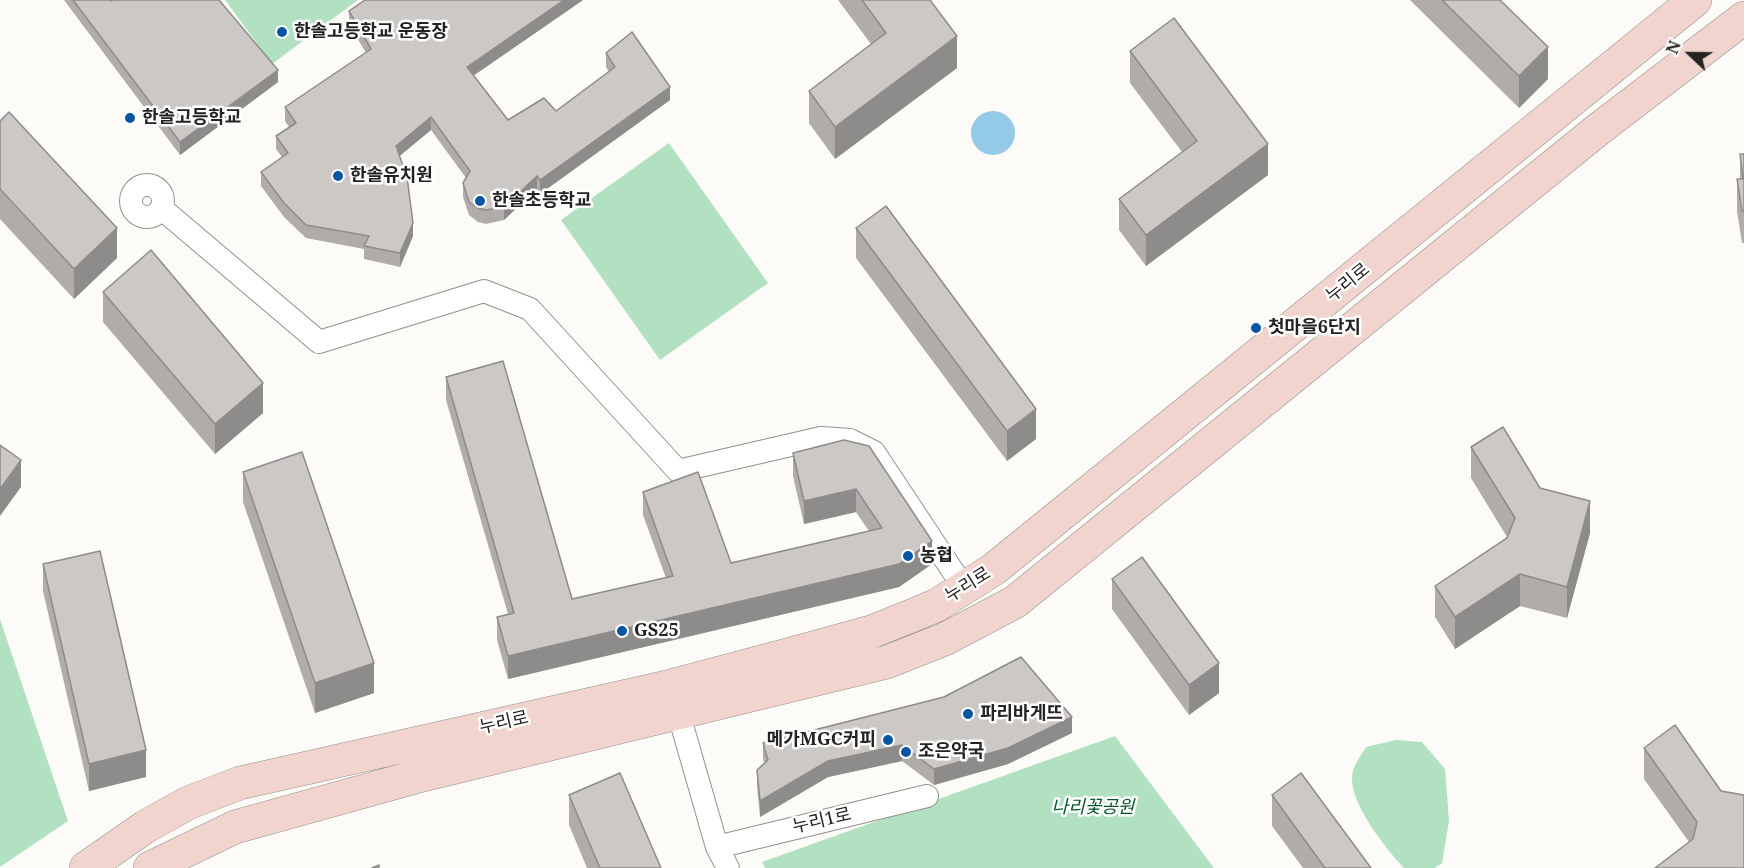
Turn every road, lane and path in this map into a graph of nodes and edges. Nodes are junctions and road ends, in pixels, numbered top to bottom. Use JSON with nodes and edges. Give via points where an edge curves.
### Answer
{"nodes":[{"id":1,"x":1695,"y":0,"type":"edge"},
{"id":2,"x":1744,"y":18,"type":"edge"},
{"id":3,"x":161,"y":208,"type":"dead end"},
{"id":4,"x":964,"y":588,"type":"junction"},
{"id":5,"x":675,"y":700,"type":"junction"},
{"id":6,"x":927,"y":796,"type":"dead end"},
{"id":7,"x":717,"y":847,"type":"junction"},
{"id":8,"x":86,"y":868,"type":"edge"},
{"id":9,"x":150,"y":868,"type":"edge"},
{"id":10,"x":728,"y":868,"type":"edge"}],
"edges":[{"from":1,"to":4,"type":"street","name":"누리로","via":[[994,569]]},
{"from":2,"to":5,"type":"street","name":"누리로","via":[[1600,128],[1015,602],[945,639],[887,662]]},
{"from":3,"to":4,"type":"street","via":[[319,342],[484,291],[530,309],[678,471],[821,438],[850,440],[874,452]]},
{"from":4,"to":5,"type":"street","name":"누리로","via":[[937,605],[871,632]]},
{"from":5,"to":7,"type":"street"},
{"from":5,"to":8,"type":"street","name":"누리로","via":[[240,783],[145,826]]},
{"from":5,"to":9,"type":"street","name":"누리로","via":[[235,827]]},
{"from":6,"to":7,"type":"street","name":"누리1로"},
{"from":7,"to":10,"type":"street"}]}
